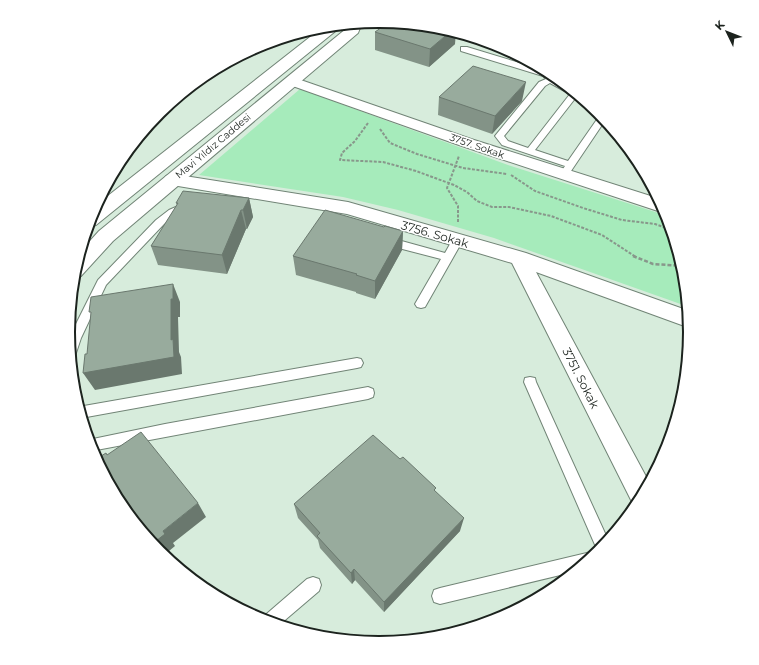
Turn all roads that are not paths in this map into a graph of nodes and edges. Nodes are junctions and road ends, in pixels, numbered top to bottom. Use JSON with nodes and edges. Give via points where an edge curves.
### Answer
{"nodes":[{"id":1,"x":353,"y":30,"type":"edge"},
{"id":2,"x":324,"y":33,"type":"edge"},
{"id":3,"x":464,"y":49,"type":"dead end"},
{"id":4,"x":535,"y":71,"type":"edge"},
{"id":5,"x":550,"y":80,"type":"edge"},
{"id":6,"x":292,"y":81,"type":"junction"},
{"id":7,"x":572,"y":97,"type":"edge"},
{"id":8,"x":599,"y":122,"type":"edge"},
{"id":9,"x":530,"y":152,"type":"junction"},
{"id":10,"x":567,"y":170,"type":"junction"},
{"id":11,"x":172,"y":180,"type":"junction"},
{"id":12,"x":656,"y":204,"type":"edge"},
{"id":13,"x":193,"y":206,"type":"edge"},
{"id":14,"x":100,"y":213,"type":"edge"},
{"id":15,"x":380,"y":239,"type":"edge"},
{"id":16,"x":458,"y":240,"type":"junction"},
{"id":17,"x":448,"y":257,"type":"junction"},
{"id":18,"x":519,"y":258,"type":"junction"},
{"id":19,"x":84,"y":260,"type":"edge"},
{"id":20,"x":421,"y":304,"type":"dead end"},
{"id":21,"x":683,"y":318,"type":"edge"},
{"id":22,"x":75,"y":337,"type":"edge"},
{"id":23,"x":357,"y":363,"type":"dead end"},
{"id":24,"x":530,"y":382,"type":"dead end"},
{"id":25,"x":368,"y":393,"type":"dead end"},
{"id":26,"x":85,"y":411,"type":"edge"},
{"id":27,"x":96,"y":444,"type":"edge"},
{"id":28,"x":640,"y":491,"type":"edge"},
{"id":29,"x":601,"y":541,"type":"edge"},
{"id":30,"x":577,"y":563,"type":"edge"},
{"id":31,"x":313,"y":585,"type":"dead end"},
{"id":32,"x":440,"y":596,"type":"dead end"},
{"id":33,"x":275,"y":618,"type":"edge"}],
"edges":[{"from":1,"to":6,"type":"street","name":"Mavi Yıldız Caddesi"},
{"from":2,"to":14,"type":"street","name":"Mavi Yıldız Caddesi"},
{"from":3,"to":4,"type":"lane"},
{"from":5,"to":9,"type":"lane","via":[[542,84],[499,136],[505,143]]},
{"from":6,"to":10,"type":"street","name":"3757. Sokak","via":[[466,142]]},
{"from":6,"to":11,"type":"street","name":"Mavi Yıldız Caddesi"},
{"from":7,"to":9,"type":"lane"},
{"from":8,"to":10,"type":"lane"},
{"from":9,"to":10,"type":"lane"},
{"from":10,"to":12,"type":"street","name":"3757. Sokak"},
{"from":11,"to":16,"type":"street","name":"3756. Sokak","via":[[336,205]]},
{"from":11,"to":19,"type":"street","name":"Mavi Yıldız Caddesi","via":[[106,236]]},
{"from":13,"to":22,"type":"lane","via":[[185,206],[160,222],[102,283]]},
{"from":15,"to":17,"type":"lane"},
{"from":16,"to":17,"type":"lane"},
{"from":16,"to":18,"type":"street","name":"3756. Sokak"},
{"from":17,"to":20,"type":"lane"},
{"from":18,"to":21,"type":"street","name":"3756. Sokak"},
{"from":18,"to":28,"type":"street","name":"3751. Sokak"},
{"from":23,"to":26,"type":"lane"},
{"from":24,"to":29,"type":"lane"},
{"from":25,"to":27,"type":"lane"},
{"from":30,"to":32,"type":"lane"},
{"from":31,"to":33,"type":"lane"}]}
